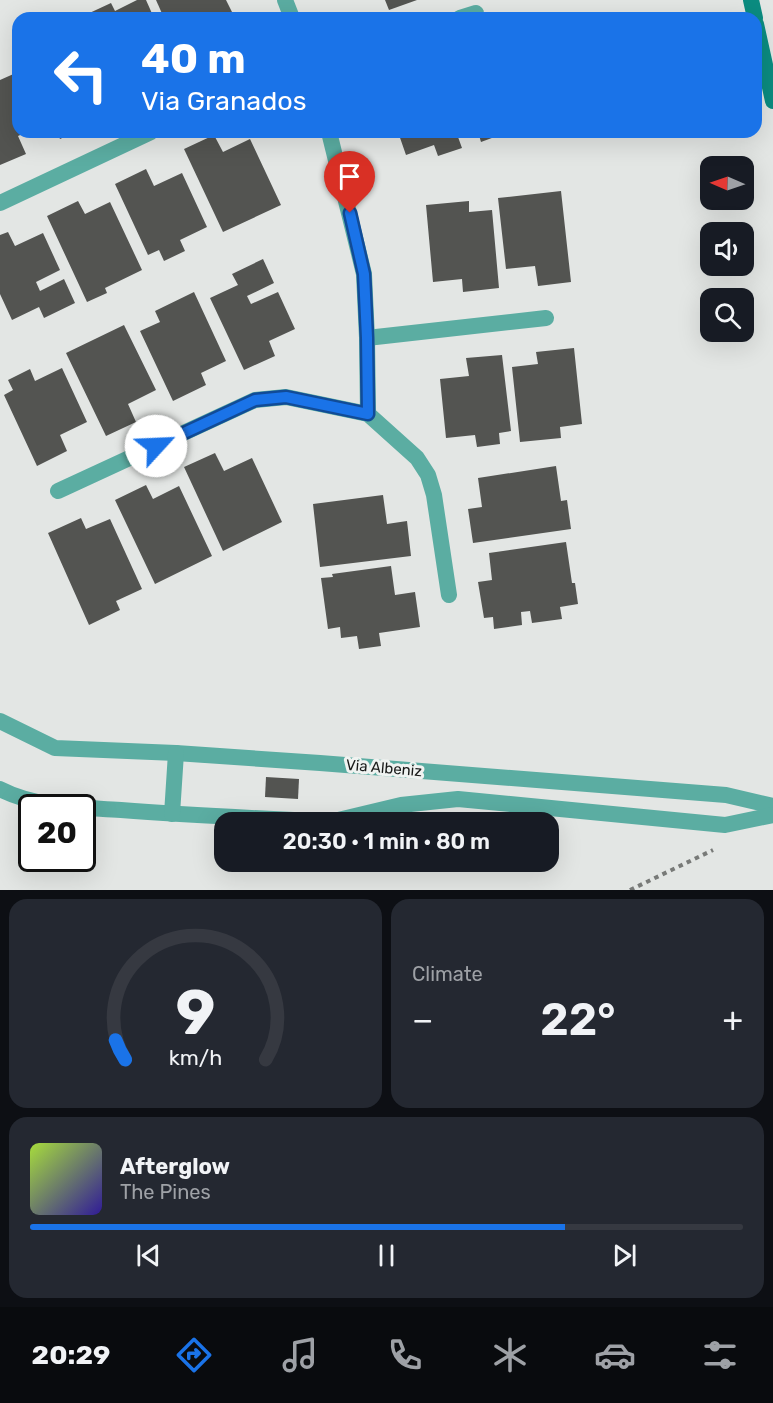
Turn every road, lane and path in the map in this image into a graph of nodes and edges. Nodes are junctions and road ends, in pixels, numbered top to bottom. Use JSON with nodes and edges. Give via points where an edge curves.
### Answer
{"nodes":[{"id":1,"x":762,"y":51,"type":"edge"},
{"id":2,"x":773,"y":101,"type":"edge"},
{"id":3,"x":138,"y":138,"type":"edge"},
{"id":4,"x":330,"y":138,"type":"edge"},
{"id":5,"x":0,"y":203,"type":"edge"},
{"id":6,"x":546,"y":318,"type":"dead end"},
{"id":7,"x":367,"y":338,"type":"junction"},
{"id":8,"x":368,"y":414,"type":"junction"},
{"id":9,"x":58,"y":491,"type":"dead end"},
{"id":10,"x":449,"y":595,"type":"dead end"},
{"id":11,"x":0,"y":721,"type":"edge"},
{"id":12,"x":176,"y":753,"type":"junction"},
{"id":13,"x":0,"y":789,"type":"edge"},
{"id":14,"x":773,"y":806,"type":"edge"},
{"id":15,"x":172,"y":814,"type":"junction"},
{"id":16,"x":773,"y":815,"type":"edge"},
{"id":17,"x":722,"y":846,"type":"dead end"},
{"id":18,"x":630,"y":890,"type":"edge"}],
"edges":[{"from":1,"to":2,"type":"main road"},
{"from":3,"to":5,"type":"street"},
{"from":4,"to":7,"type":"street","via":[[364,274]]},
{"from":6,"to":7,"type":"street"},
{"from":7,"to":8,"type":"street"},
{"from":8,"to":9,"type":"street","via":[[286,397],[255,400]]},
{"from":8,"to":10,"type":"street","via":[[417,458],[428,475]]},
{"from":11,"to":12,"type":"street","name":"Via Albeniz","via":[[55,748]]},
{"from":12,"to":14,"type":"street","name":"Via Albeniz","via":[[726,795]]},
{"from":12,"to":15,"type":"street"},
{"from":13,"to":15,"type":"street","via":[[17,798],[43,803]]},
{"from":15,"to":16,"type":"street","via":[[334,821],[401,805],[458,799],[725,825]]},
{"from":17,"to":18,"type":"path"}]}
